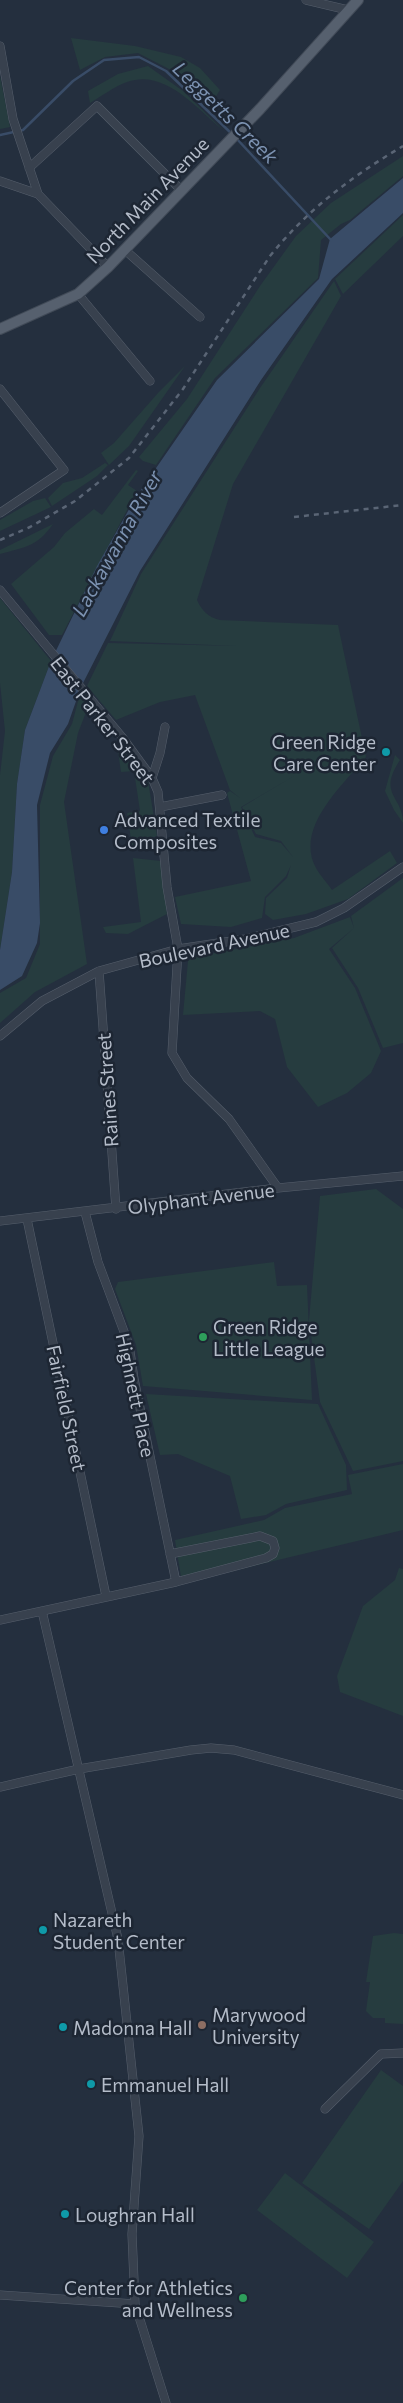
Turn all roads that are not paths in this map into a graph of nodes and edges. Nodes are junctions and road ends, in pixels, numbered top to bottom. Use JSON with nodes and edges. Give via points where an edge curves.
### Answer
{"nodes":[{"id":1,"x":306,"y":0,"type":"edge"},
{"id":2,"x":358,"y":0,"type":"edge"},
{"id":3,"x":348,"y":10,"type":"junction"},
{"id":4,"x":0,"y":46,"type":"edge"},
{"id":5,"x":29,"y":168,"type":"junction"},
{"id":6,"x":0,"y":181,"type":"edge"},
{"id":7,"x":181,"y":190,"type":"junction"},
{"id":8,"x":38,"y":194,"type":"junction"},
{"id":9,"x":125,"y":250,"type":"junction"},
{"id":10,"x":108,"y":267,"type":"junction"},
{"id":11,"x":78,"y":294,"type":"junction"},
{"id":12,"x":200,"y":317,"type":"dead end"},
{"id":13,"x":0,"y":328,"type":"edge"},
{"id":14,"x":150,"y":381,"type":"dead end"},
{"id":15,"x":0,"y":389,"type":"edge"},
{"id":16,"x":0,"y":513,"type":"edge"},
{"id":17,"x":0,"y":590,"type":"edge"},
{"id":18,"x":164,"y":727,"type":"dead end"},
{"id":19,"x":152,"y":778,"type":"junction"},
{"id":20,"x":222,"y":795,"type":"dead end"},
{"id":21,"x":160,"y":807,"type":"junction"},
{"id":22,"x":403,"y":867,"type":"edge"},
{"id":23,"x":178,"y":949,"type":"junction"},
{"id":24,"x":99,"y":971,"type":"junction"},
{"id":25,"x":0,"y":1036,"type":"edge"},
{"id":26,"x":403,"y":1176,"type":"edge"},
{"id":27,"x":278,"y":1188,"type":"junction"},
{"id":28,"x":116,"y":1209,"type":"junction"},
{"id":29,"x":85,"y":1212,"type":"junction"},
{"id":30,"x":27,"y":1219,"type":"junction"},
{"id":31,"x":0,"y":1221,"type":"edge"},
{"id":32,"x":170,"y":1554,"type":"junction"},
{"id":33,"x":176,"y":1582,"type":"junction"},
{"id":34,"x":106,"y":1596,"type":"junction"},
{"id":35,"x":42,"y":1610,"type":"junction"},
{"id":36,"x":0,"y":1620,"type":"edge"},
{"id":37,"x":79,"y":1769,"type":"junction"},
{"id":38,"x":0,"y":1787,"type":"edge"},
{"id":39,"x":403,"y":1795,"type":"edge"},
{"id":40,"x":403,"y":2053,"type":"edge"},
{"id":41,"x":325,"y":2109,"type":"dead end"},
{"id":42,"x":0,"y":2295,"type":"edge"},
{"id":43,"x":136,"y":2304,"type":"junction"},
{"id":44,"x":166,"y":2403,"type":"edge"}],
"edges":[{"from":1,"to":3,"type":"street"},
{"from":2,"to":3,"type":"main road","name":"North Main Avenue"},
{"from":3,"to":7,"type":"main road","name":"North Main Avenue","via":[[245,125]]},
{"from":4,"to":5,"type":"street","via":[[13,119]]},
{"from":5,"to":7,"type":"street","via":[[97,106]]},
{"from":5,"to":8,"type":"street"},
{"from":6,"to":8,"type":"street"},
{"from":7,"to":9,"type":"main road","name":"North Main Avenue"},
{"from":8,"to":10,"type":"street"},
{"from":9,"to":10,"type":"main road","name":"North Main Avenue"},
{"from":9,"to":12,"type":"street"},
{"from":10,"to":11,"type":"main road","name":"North Main Avenue"},
{"from":11,"to":13,"type":"main road","name":"North Main Avenue"},
{"from":11,"to":14,"type":"street"},
{"from":15,"to":16,"type":"street","via":[[64,470]]},
{"from":17,"to":19,"type":"street","name":"East Parker Street"},
{"from":18,"to":19,"type":"street"},
{"from":19,"to":21,"type":"street","name":"East Parker Street"},
{"from":20,"to":21,"type":"street"},
{"from":21,"to":23,"type":"street","name":"East Parker Street","via":[[167,887]]},
{"from":22,"to":23,"type":"street","name":"Boulevard Avenue","via":[[344,908],[316,922]]},
{"from":23,"to":24,"type":"street","name":"Boulevard Avenue"},
{"from":23,"to":27,"type":"street","name":"East Parker Street","via":[[172,1053],[187,1078],[229,1119]]},
{"from":24,"to":25,"type":"street","name":"Boulevard Avenue","via":[[42,1001]]},
{"from":24,"to":28,"type":"street","name":"Raines Street"},
{"from":26,"to":27,"type":"street","name":"Olyphant Avenue"},
{"from":27,"to":28,"type":"street","name":"Olyphant Avenue"},
{"from":28,"to":29,"type":"street","name":"Olyphant Avenue"},
{"from":29,"to":30,"type":"street","name":"Olyphant Avenue"},
{"from":29,"to":32,"type":"street","name":"Highnett Place","via":[[98,1262],[129,1345]]},
{"from":30,"to":31,"type":"street","name":"Olyphant Avenue"},
{"from":30,"to":34,"type":"street","name":"Fairfield Street"},
{"from":32,"to":33,"type":"street","name":"Highnett Place"},
{"from":32,"to":33,"type":"street","via":[[260,1536],[273,1541],[275,1548],[273,1554],[266,1558]]},
{"from":33,"to":34,"type":"street"},
{"from":34,"to":35,"type":"street"},
{"from":35,"to":36,"type":"street"},
{"from":35,"to":37,"type":"street"},
{"from":37,"to":38,"type":"street"},
{"from":37,"to":39,"type":"street","via":[[211,1748],[234,1750]]},
{"from":37,"to":43,"type":"street","via":[[118,1940],[139,2136],[132,2234]]},
{"from":40,"to":41,"type":"street","via":[[381,2054]]},
{"from":42,"to":43,"type":"street"},
{"from":43,"to":44,"type":"street"}]}
